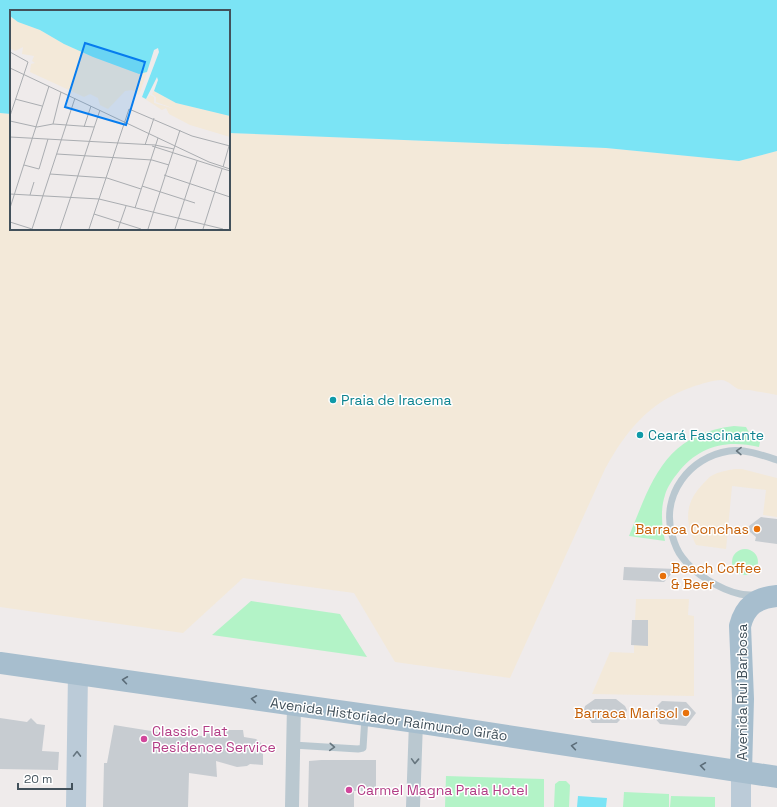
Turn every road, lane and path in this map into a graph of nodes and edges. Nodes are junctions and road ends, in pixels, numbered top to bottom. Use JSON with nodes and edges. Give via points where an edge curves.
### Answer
{"nodes":[{"id":1,"x":777,"y":460,"type":"edge"},
{"id":2,"x":775,"y":596,"type":"edge"},
{"id":3,"x":0,"y":663,"type":"edge"},
{"id":4,"x":78,"y":673,"type":"junction"},
{"id":5,"x":294,"y":705,"type":"junction"},
{"id":6,"x":365,"y":715,"type":"junction"},
{"id":7,"x":416,"y":722,"type":"junction"},
{"id":8,"x":293,"y":745,"type":"junction"},
{"id":9,"x":741,"y":771,"type":"junction"},
{"id":10,"x":777,"y":776,"type":"edge"},
{"id":11,"x":76,"y":807,"type":"edge"},
{"id":12,"x":292,"y":807,"type":"edge"},
{"id":13,"x":413,"y":807,"type":"edge"},
{"id":14,"x":741,"y":807,"type":"edge"}],
"edges":[{"from":1,"to":2,"type":"lane","one_way":true,"via":[[748,452],[730,451],[701,461],[688,471],[676,488],[670,504],[670,525],[674,541],[682,557],[699,574],[740,594]]},
{"from":2,"to":9,"type":"main road","name":"Avenida Rui Barbosa","via":[[762,599],[750,606],[742,617],[740,626],[743,699]]},
{"from":3,"to":4,"type":"main road","name":"Avenida Historiador Raimundo Girão"},
{"from":5,"to":4,"type":"main road","name":"Avenida Historiador Raimundo Girão","one_way":true},
{"from":11,"to":4,"type":"main road","one_way":true},
{"from":5,"to":6,"type":"main road","name":"Avenida Historiador Raimundo Girão"},
{"from":5,"to":8,"type":"street"},
{"from":6,"to":7,"type":"main road","name":"Avenida Historiador Raimundo Girão"},
{"from":8,"to":6,"type":"lane","one_way":true,"via":[[363,748]]},
{"from":9,"to":7,"type":"main road","name":"Avenida Historiador Raimundo Girão","one_way":true},
{"from":7,"to":13,"type":"street","one_way":true},
{"from":8,"to":12,"type":"street"},
{"from":9,"to":10,"type":"main road","name":"Avenida Historiador Raimundo Girão"},
{"from":9,"to":14,"type":"main road","name":"Avenida Rui Barbosa"}]}
